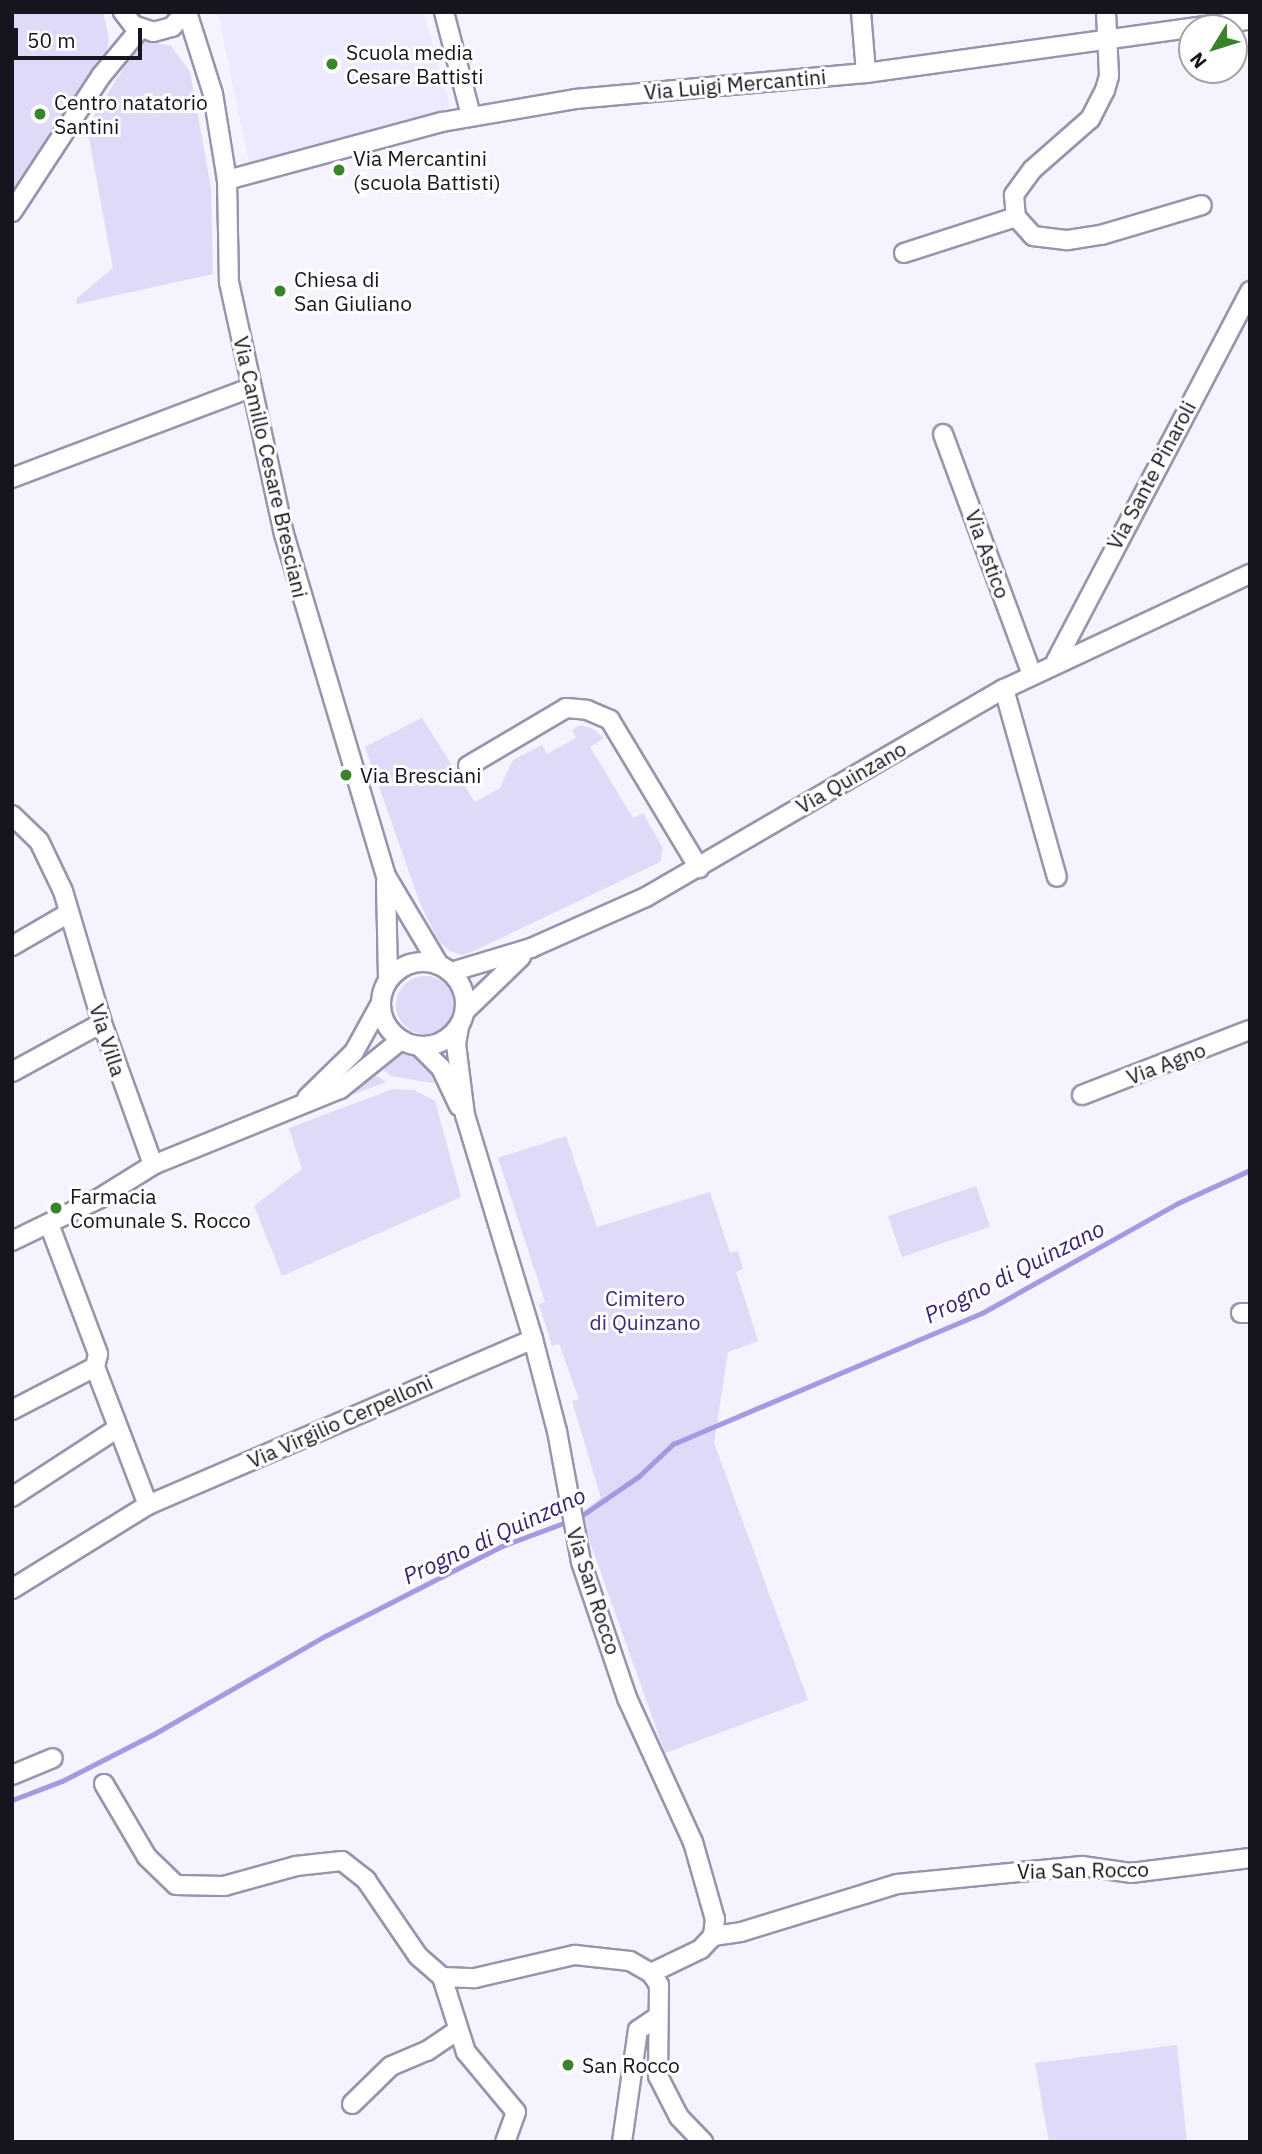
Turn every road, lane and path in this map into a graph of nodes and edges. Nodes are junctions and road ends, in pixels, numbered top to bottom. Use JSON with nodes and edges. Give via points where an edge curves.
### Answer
{"nodes":[{"id":1,"x":186,"y":12,"type":"edge"},
{"id":2,"x":444,"y":12,"type":"edge"},
{"id":3,"x":861,"y":12,"type":"edge"},
{"id":4,"x":1106,"y":12,"type":"edge"},
{"id":5,"x":130,"y":20,"type":"edge"},
{"id":6,"x":1250,"y":20,"type":"edge"},
{"id":7,"x":170,"y":28,"type":"junction"},
{"id":8,"x":1107,"y":38,"type":"junction"},
{"id":9,"x":201,"y":50,"type":"junction"},
{"id":10,"x":866,"y":73,"type":"junction"},
{"id":11,"x":471,"y":116,"type":"junction"},
{"id":12,"x":227,"y":180,"type":"junction"},
{"id":13,"x":28,"y":186,"type":"junction"},
{"id":14,"x":12,"y":201,"type":"edge"},
{"id":15,"x":1202,"y":205,"type":"dead end"},
{"id":16,"x":12,"y":212,"type":"edge"},
{"id":17,"x":1016,"y":217,"type":"junction"},
{"id":18,"x":904,"y":253,"type":"dead end"},
{"id":19,"x":1250,"y":291,"type":"edge"},
{"id":20,"x":250,"y":388,"type":"junction"},
{"id":21,"x":943,"y":434,"type":"dead end"},
{"id":22,"x":12,"y":478,"type":"edge"},
{"id":23,"x":1250,"y":574,"type":"edge"},
{"id":24,"x":1056,"y":661,"type":"junction"},
{"id":25,"x":1031,"y":674,"type":"junction"},
{"id":26,"x":1004,"y":688,"type":"junction"},
{"id":27,"x":468,"y":766,"type":"dead end"},
{"id":28,"x":12,"y":815,"type":"edge"},
{"id":29,"x":699,"y":868,"type":"junction"},
{"id":30,"x":386,"y":876,"type":"junction"},
{"id":31,"x":1057,"y":877,"type":"dead end"},
{"id":32,"x":69,"y":913,"type":"junction"},
{"id":33,"x":12,"y":946,"type":"edge"},
{"id":34,"x":531,"y":948,"type":"junction"},
{"id":35,"x":445,"y":968,"type":"junction"},
{"id":36,"x":388,"y":980,"type":"junction"},
{"id":37,"x":381,"y":1003,"type":"junction"},
{"id":38,"x":462,"y":1019,"type":"junction"},
{"id":39,"x":102,"y":1023,"type":"junction"},
{"id":40,"x":1250,"y":1030,"type":"edge"},
{"id":41,"x":401,"y":1040,"type":"junction"},
{"id":42,"x":419,"y":1046,"type":"junction"},
{"id":43,"x":12,"y":1072,"type":"edge"},
{"id":44,"x":1082,"y":1095,"type":"dead end"},
{"id":45,"x":293,"y":1109,"type":"junction"},
{"id":46,"x":465,"y":1115,"type":"junction"},
{"id":47,"x":153,"y":1165,"type":"junction"},
{"id":48,"x":49,"y":1224,"type":"junction"},
{"id":49,"x":12,"y":1241,"type":"edge"},
{"id":50,"x":533,"y":1339,"type":"junction"},
{"id":51,"x":95,"y":1367,"type":"junction"},
{"id":52,"x":12,"y":1410,"type":"edge"},
{"id":53,"x":118,"y":1428,"type":"junction"},
{"id":54,"x":12,"y":1497,"type":"edge"},
{"id":55,"x":148,"y":1505,"type":"junction"},
{"id":56,"x":12,"y":1589,"type":"edge"},
{"id":57,"x":53,"y":1758,"type":"dead end"},
{"id":58,"x":12,"y":1775,"type":"edge"},
{"id":59,"x":104,"y":1784,"type":"dead end"},
{"id":60,"x":1250,"y":1858,"type":"edge"},
{"id":61,"x":713,"y":1936,"type":"junction"},
{"id":62,"x":651,"y":1973,"type":"junction"},
{"id":63,"x":442,"y":1977,"type":"junction"},
{"id":64,"x":657,"y":2017,"type":"junction"},
{"id":65,"x":458,"y":2030,"type":"junction"},
{"id":66,"x":352,"y":2104,"type":"dead end"},
{"id":67,"x":505,"y":2142,"type":"edge"},
{"id":68,"x":621,"y":2142,"type":"edge"},
{"id":69,"x":703,"y":2142,"type":"edge"}],
"edges":[{"from":1,"to":7,"type":"street"},
{"from":1,"to":9,"type":"street","name":"Via Camillo Cesare Bresciani"},
{"from":2,"to":11,"type":"street"},
{"from":3,"to":10,"type":"street"},
{"from":4,"to":8,"type":"street"},
{"from":5,"to":7,"type":"street","via":[[153,32]]},
{"from":5,"to":13,"type":"street","via":[[111,61]]},
{"from":6,"to":8,"type":"street","name":"Via Luigi Mercantini"},
{"from":7,"to":9,"type":"street"},
{"from":8,"to":10,"type":"street","name":"Via Luigi Mercantini"},
{"from":8,"to":17,"type":"street","via":[[1109,76],[1100,101],[1090,119],[1032,170],[1014,195]]},
{"from":9,"to":12,"type":"street","name":"Via Camillo Cesare Bresciani"},
{"from":10,"to":11,"type":"street","name":"Via Luigi Mercantini","via":[[575,99]]},
{"from":11,"to":12,"type":"street","name":"Via Luigi Mercantini"},
{"from":12,"to":20,"type":"street","name":"Via Camillo Cesare Bresciani","via":[[229,282]]},
{"from":13,"to":14,"type":"street"},
{"from":13,"to":16,"type":"street"},
{"from":15,"to":17,"type":"street","via":[[1101,235],[1068,240],[1033,236]]},
{"from":17,"to":18,"type":"street"},
{"from":19,"to":24,"type":"street","name":"Via Sante Pinaroli"},
{"from":20,"to":22,"type":"street"},
{"from":20,"to":30,"type":"street","name":"Via Camillo Cesare Bresciani","via":[[284,534]]},
{"from":21,"to":25,"type":"street","name":"Via Astico"},
{"from":23,"to":24,"type":"street","name":"Via Quinzano"},
{"from":24,"to":25,"type":"street","name":"Via Quinzano"},
{"from":25,"to":26,"type":"street","name":"Via Quinzano"},
{"from":26,"to":29,"type":"street","name":"Via Quinzano"},
{"from":26,"to":31,"type":"street"},
{"from":27,"to":29,"type":"street","via":[[566,708],[587,710],[610,720]]},
{"from":28,"to":32,"type":"street","name":"Via Villa","via":[[39,841]]},
{"from":29,"to":34,"type":"street","name":"Via Quinzano"},
{"from":30,"to":35,"type":"street","name":"Via Camillo Cesare Bresciani"},
{"from":30,"to":36,"type":"street","name":"Via Camillo Cesare Bresciani"},
{"from":32,"to":33,"type":"street"},
{"from":32,"to":39,"type":"street","name":"Via Villa"},
{"from":34,"to":35,"type":"street","name":"Via Quinzano"},
{"from":34,"to":38,"type":"street","name":"Via Quinzano"},
{"from":35,"to":36,"type":"street","name":"Via Quinzano","via":[[409,964]]},
{"from":35,"to":38,"type":"street","via":[[461,985]]},
{"from":36,"to":37,"type":"street"},
{"from":37,"to":41,"type":"street","via":[[385,1022]]},
{"from":37,"to":45,"type":"street","via":[[354,1052]]},
{"from":38,"to":42,"type":"street","name":"Via Quinzano","via":[[446,1040]]},
{"from":38,"to":46,"type":"street","name":"Via San Rocco","via":[[456,1044]]},
{"from":39,"to":43,"type":"street"},
{"from":39,"to":47,"type":"street","name":"Via Villa"},
{"from":40,"to":44,"type":"street","name":"Via Agno"},
{"from":41,"to":42,"type":"street"},
{"from":41,"to":45,"type":"street","via":[[340,1090]]},
{"from":42,"to":46,"type":"street","name":"Via San Rocco","via":[[440,1068]]},
{"from":45,"to":47,"type":"street"},
{"from":46,"to":50,"type":"street","name":"Via San Rocco"},
{"from":47,"to":48,"type":"street"},
{"from":48,"to":49,"type":"street"},
{"from":48,"to":51,"type":"street","via":[[98,1354]]},
{"from":50,"to":55,"type":"street","name":"Via Virgilio Cerpelloni"},
{"from":50,"to":61,"type":"street","name":"Via San Rocco","via":[[557,1431],[575,1538],[627,1698],[693,1842],[710,1893]]},
{"from":51,"to":52,"type":"street"},
{"from":51,"to":53,"type":"street"},
{"from":53,"to":54,"type":"street"},
{"from":53,"to":55,"type":"street"},
{"from":55,"to":56,"type":"street","name":"Via Virgilio Cerpelloni"},
{"from":57,"to":58,"type":"street"},
{"from":59,"to":63,"type":"street","via":[[147,1857],[176,1885],[224,1886],[296,1866],[342,1861],[366,1880],[412,1948]]},
{"from":60,"to":61,"type":"street","name":"Via San Rocco","via":[[1131,1873],[1082,1866],[897,1884],[741,1933]]},
{"from":61,"to":62,"type":"street","name":"Via San Rocco","via":[[701,1950]]},
{"from":62,"to":63,"type":"street","via":[[622,1958],[575,1955],[475,1978]]},
{"from":62,"to":64,"type":"street","via":[[661,1997]]},
{"from":63,"to":65,"type":"street"},
{"from":64,"to":68,"type":"street","via":[[639,2030]]},
{"from":64,"to":69,"type":"street","via":[[658,2076],[680,2117]]},
{"from":65,"to":66,"type":"street","via":[[427,2051],[391,2066]]},
{"from":65,"to":67,"type":"street","via":[[466,2052],[516,2112]]}]}
